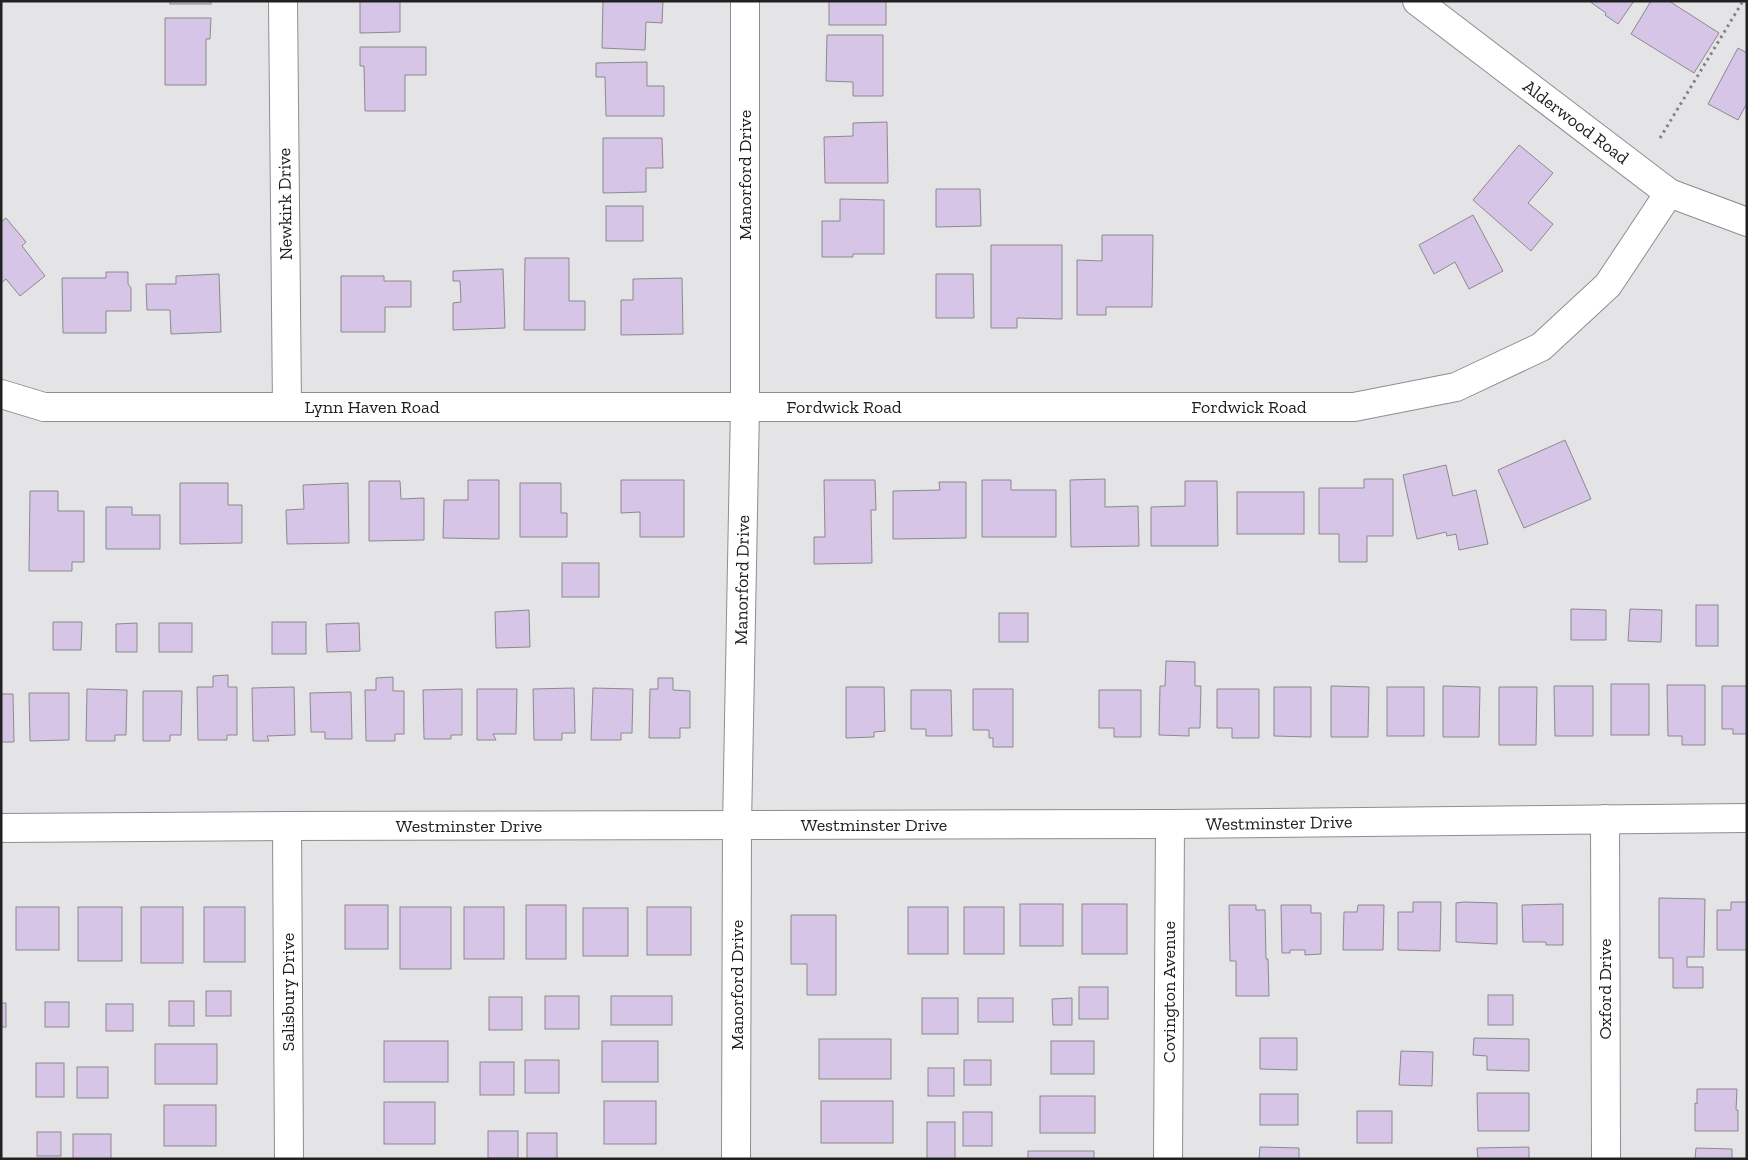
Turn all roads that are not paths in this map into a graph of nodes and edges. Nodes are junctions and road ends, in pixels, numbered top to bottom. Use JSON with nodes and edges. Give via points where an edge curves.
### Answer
{"nodes":[{"id":1,"x":283,"y":1,"type":"edge"},
{"id":2,"x":745,"y":1,"type":"edge"},
{"id":3,"x":1417,"y":1,"type":"edge"},
{"id":4,"x":1669,"y":193,"type":"junction"},
{"id":5,"x":1747,"y":222,"type":"edge"},
{"id":6,"x":1,"y":394,"type":"edge"},
{"id":7,"x":287,"y":408,"type":"junction"},
{"id":8,"x":745,"y":408,"type":"junction"},
{"id":9,"x":1747,"y":818,"type":"edge"},
{"id":10,"x":1605,"y":819,"type":"junction"},
{"id":11,"x":1170,"y":824,"type":"junction"},
{"id":12,"x":287,"y":826,"type":"junction"},
{"id":13,"x":737,"y":826,"type":"junction"},
{"id":14,"x":1,"y":828,"type":"edge"},
{"id":15,"x":289,"y":1159,"type":"edge"},
{"id":16,"x":736,"y":1159,"type":"edge"},
{"id":17,"x":1168,"y":1159,"type":"edge"},
{"id":18,"x":1606,"y":1159,"type":"edge"}],
"edges":[{"from":1,"to":7,"type":"street","name":"Newkirk Drive"},
{"from":2,"to":8,"type":"street","name":"Manorford Drive"},
{"from":3,"to":4,"type":"street","name":"Alderwood Road"},
{"from":4,"to":5,"type":"street","name":"Alderwood Road"},
{"from":4,"to":8,"type":"street","name":"Fordwick Road","via":[[1608,285],[1541,347],[1456,387],[1354,407]]},
{"from":6,"to":7,"type":"street","name":"Lynn Haven Road","via":[[44,407]]},
{"from":7,"to":8,"type":"street","name":"Lynn Haven Road"},
{"from":8,"to":13,"type":"street","name":"Manorford Drive"},
{"from":9,"to":10,"type":"street","name":"Westminster Drive"},
{"from":10,"to":11,"type":"street","name":"Westminster Drive"},
{"from":10,"to":18,"type":"street","name":"Oxford Drive"},
{"from":11,"to":13,"type":"street","name":"Westminster Drive"},
{"from":11,"to":17,"type":"street","name":"Covington Avenue"},
{"from":12,"to":13,"type":"street","name":"Westminster Drive"},
{"from":12,"to":14,"type":"street","name":"Westminster Drive"},
{"from":12,"to":15,"type":"street","name":"Salisbury Drive"},
{"from":13,"to":16,"type":"street","name":"Manorford Drive"}]}
